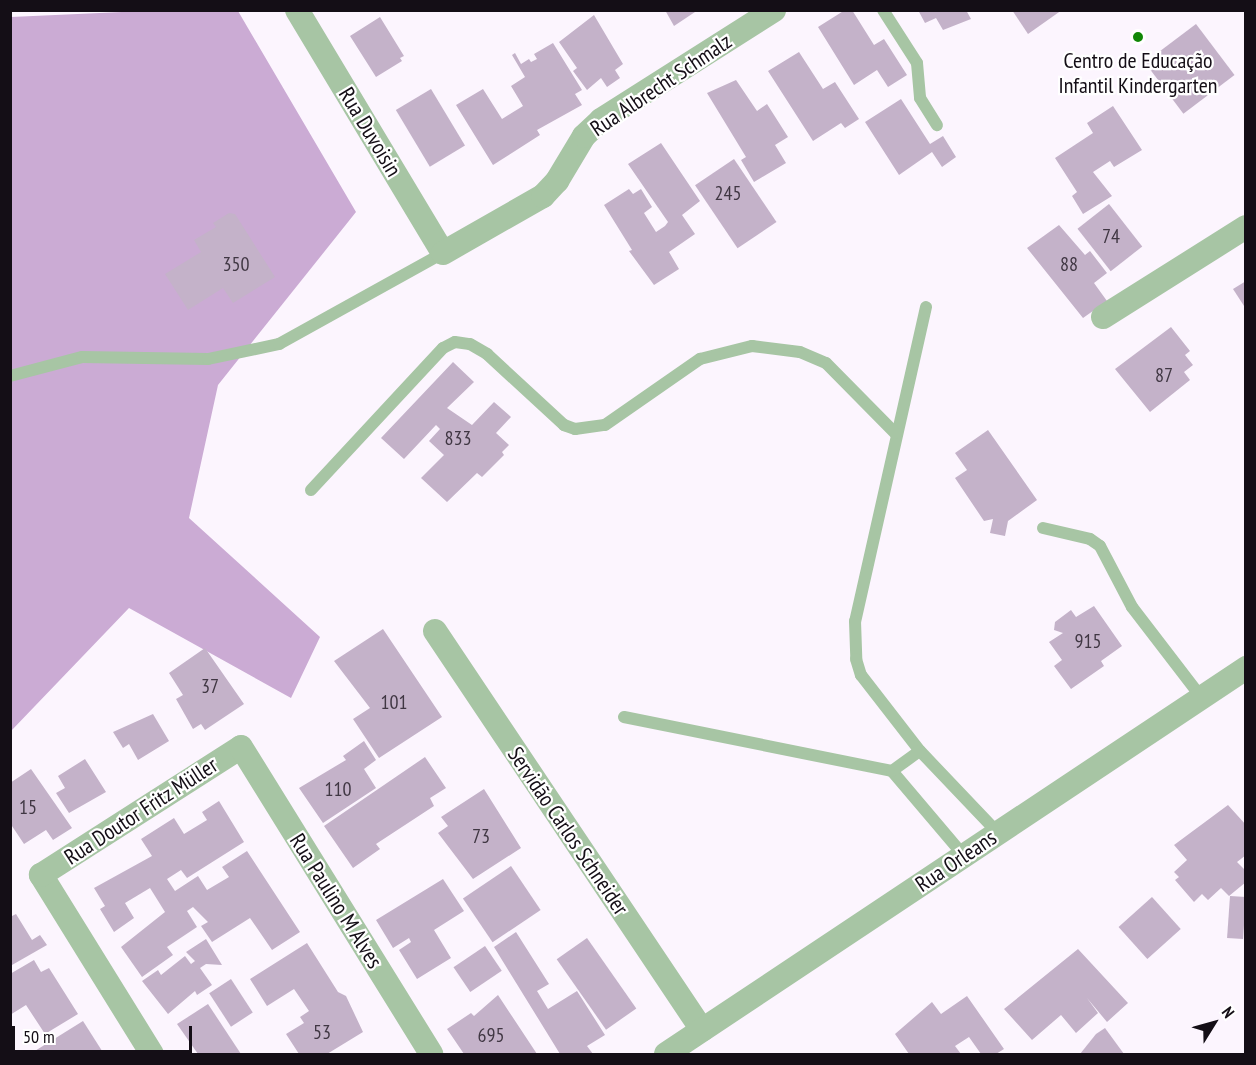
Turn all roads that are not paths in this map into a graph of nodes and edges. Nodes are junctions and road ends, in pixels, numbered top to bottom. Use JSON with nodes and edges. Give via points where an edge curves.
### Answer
{"nodes":[{"id":1,"x":297,"y":10,"type":"edge"},
{"id":2,"x":774,"y":10,"type":"edge"},
{"id":3,"x":883,"y":10,"type":"edge"},
{"id":4,"x":937,"y":125,"type":"dead end"},
{"id":5,"x":1245,"y":227,"type":"edge"},
{"id":6,"x":443,"y":253,"type":"junction"},
{"id":7,"x":926,"y":307,"type":"dead end"},
{"id":8,"x":1103,"y":317,"type":"dead end"},
{"id":9,"x":10,"y":376,"type":"edge"},
{"id":10,"x":895,"y":433,"type":"junction"},
{"id":11,"x":311,"y":490,"type":"dead end"},
{"id":12,"x":1043,"y":528,"type":"dead end"},
{"id":13,"x":435,"y":631,"type":"dead end"},
{"id":14,"x":1245,"y":668,"type":"edge"},
{"id":15,"x":1202,"y":697,"type":"junction"},
{"id":16,"x":624,"y":717,"type":"dead end"},
{"id":17,"x":241,"y":747,"type":"joint"},
{"id":18,"x":920,"y":751,"type":"junction"},
{"id":19,"x":892,"y":771,"type":"junction"},
{"id":20,"x":998,"y":833,"type":"junction"},
{"id":21,"x":964,"y":856,"type":"junction"},
{"id":22,"x":702,"y":1030,"type":"junction"},
{"id":23,"x":152,"y":1054,"type":"edge"},
{"id":24,"x":431,"y":1054,"type":"edge"},
{"id":25,"x":666,"y":1054,"type":"edge"}],
"edges":[{"from":1,"to":6,"type":"street","name":"Rua Duvoisin"},
{"from":2,"to":6,"type":"street","name":"Rua Albrecht Schmalz","via":[[601,120],[584,136],[557,181],[543,196]]},
{"from":3,"to":4,"type":"lane","via":[[916,63],[920,98]]},
{"from":5,"to":8,"type":"street"},
{"from":6,"to":9,"type":"lane","via":[[279,344],[208,359],[82,357]]},
{"from":7,"to":10,"type":"lane"},
{"from":10,"to":11,"type":"lane","via":[[826,363],[800,352],[752,346],[700,359],[605,425],[574,429],[564,425],[488,354],[470,344],[455,342],[443,348]]},
{"from":10,"to":18,"type":"lane","via":[[855,621],[856,659],[861,675]]},
{"from":12,"to":15,"type":"lane","via":[[1090,539],[1100,546],[1132,607]]},
{"from":13,"to":22,"type":"street","name":"Servidão Carlos Schneider"},
{"from":14,"to":15,"type":"street","name":"Rua Orleans"},
{"from":15,"to":20,"type":"street","name":"Rua Orleans"},
{"from":16,"to":19,"type":"lane"},
{"from":17,"to":23,"type":"street","name":"Rua Doutor Fritz Müller","via":[[41,875]]},
{"from":17,"to":24,"type":"street","name":"Rua Paulino M Alves"},
{"from":18,"to":19,"type":"lane"},
{"from":18,"to":20,"type":"lane"},
{"from":19,"to":21,"type":"lane"},
{"from":20,"to":21,"type":"street","name":"Rua Orleans"},
{"from":21,"to":22,"type":"street","name":"Rua Orleans"},
{"from":22,"to":25,"type":"street","name":"Rua Orleans"}]}
